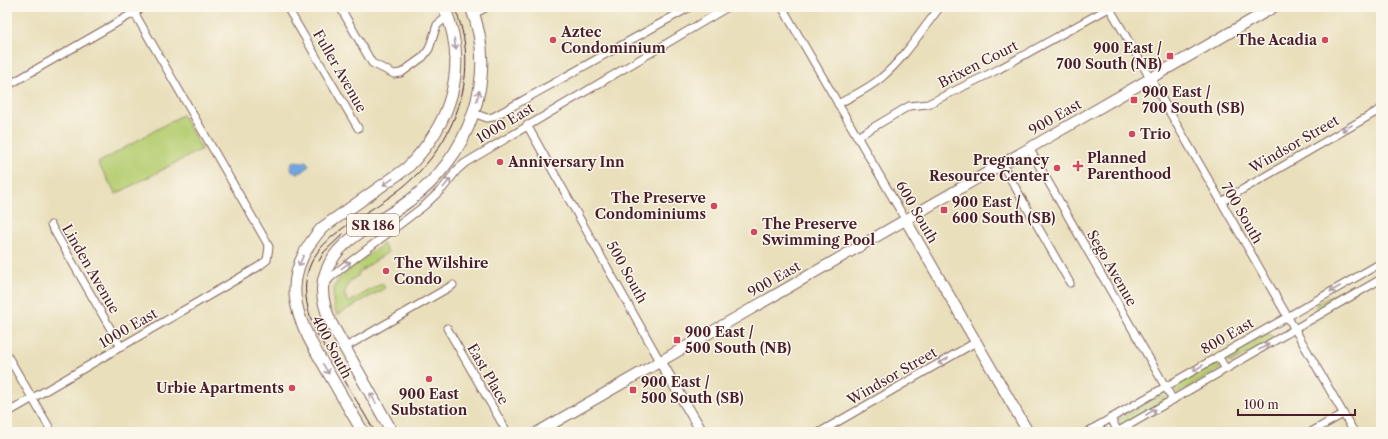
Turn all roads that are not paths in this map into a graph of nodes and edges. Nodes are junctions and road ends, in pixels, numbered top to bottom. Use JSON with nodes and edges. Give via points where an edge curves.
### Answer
{"nodes":[{"id":1,"x":144,"y":7,"type":"edge"},
{"id":2,"x":287,"y":7,"type":"edge"},
{"id":3,"x":340,"y":7,"type":"edge"},
{"id":4,"x":487,"y":7,"type":"edge"},
{"id":5,"x":690,"y":7,"type":"edge"},
{"id":6,"x":728,"y":7,"type":"edge"},
{"id":7,"x":782,"y":7,"type":"edge"},
{"id":8,"x":940,"y":7,"type":"edge"},
{"id":9,"x":1109,"y":7,"type":"edge"},
{"id":10,"x":1274,"y":7,"type":"edge"},
{"id":11,"x":132,"y":10,"type":"edge"},
{"id":12,"x":472,"y":11,"type":"edge"},
{"id":13,"x":446,"y":12,"type":"edge"},
{"id":14,"x":1150,"y":78,"type":"junction"},
{"id":15,"x":7,"y":86,"type":"edge"},
{"id":16,"x":838,"y":104,"type":"junction"},
{"id":17,"x":1381,"y":109,"type":"edge"},
{"id":18,"x":473,"y":113,"type":"junction"},
{"id":19,"x":527,"y":125,"type":"junction"},
{"id":20,"x":358,"y":128,"type":"dead end"},
{"id":21,"x":857,"y":137,"type":"junction"},
{"id":22,"x":1029,"y":148,"type":"junction"},
{"id":23,"x":1002,"y":164,"type":"junction"},
{"id":24,"x":1221,"y":202,"type":"junction"},
{"id":25,"x":905,"y":219,"type":"junction"},
{"id":26,"x":51,"y":225,"type":"dead end"},
{"id":27,"x":1381,"y":263,"type":"edge"},
{"id":28,"x":1354,"y":278,"type":"junction"},
{"id":29,"x":1381,"y":280,"type":"edge"},
{"id":30,"x":1070,"y":283,"type":"dead end"},
{"id":31,"x":453,"y":285,"type":"dead end"},
{"id":32,"x":1361,"y":291,"type":"junction"},
{"id":33,"x":322,"y":294,"type":"junction"},
{"id":34,"x":1287,"y":317,"type":"junction"},
{"id":35,"x":447,"y":328,"type":"dead end"},
{"id":36,"x":1294,"y":330,"type":"junction"},
{"id":37,"x":976,"y":342,"type":"junction"},
{"id":38,"x":121,"y":347,"type":"junction"},
{"id":39,"x":344,"y":348,"type":"junction"},
{"id":40,"x":7,"y":355,"type":"edge"},
{"id":41,"x":1218,"y":356,"type":"junction"},
{"id":42,"x":660,"y":361,"type":"junction"},
{"id":43,"x":1226,"y":369,"type":"junction"},
{"id":44,"x":1165,"y":387,"type":"junction"},
{"id":45,"x":32,"y":398,"type":"junction"},
{"id":46,"x":1173,"y":400,"type":"junction"},
{"id":47,"x":7,"y":413,"type":"edge"},
{"id":48,"x":1343,"y":414,"type":"junction"},
{"id":49,"x":1111,"y":418,"type":"junction"},
{"id":50,"x":52,"y":432,"type":"edge"},
{"id":51,"x":363,"y":432,"type":"edge"},
{"id":52,"x":392,"y":432,"type":"edge"},
{"id":53,"x":507,"y":432,"type":"edge"},
{"id":54,"x":538,"y":432,"type":"edge"},
{"id":55,"x":702,"y":432,"type":"edge"},
{"id":56,"x":820,"y":432,"type":"edge"},
{"id":57,"x":1028,"y":432,"type":"edge"},
{"id":58,"x":1087,"y":432,"type":"edge"},
{"id":59,"x":1118,"y":432,"type":"edge"},
{"id":60,"x":1311,"y":432,"type":"edge"},
{"id":61,"x":1354,"y":432,"type":"edge"}],
"edges":[{"from":1,"to":11,"type":"street"},
{"from":2,"to":20,"type":"street","name":"Fuller Avenue"},
{"from":3,"to":13,"type":"street","via":[[372,63],[394,74],[401,73],[423,57],[429,49],[437,25]]},
{"from":4,"to":12,"type":"street"},
{"from":5,"to":18,"type":"street","name":"1000 East","via":[[493,117],[487,118]]},
{"from":6,"to":19,"type":"street","name":"1000 East"},
{"from":7,"to":16,"type":"street","name":"600 South"},
{"from":8,"to":16,"type":"street","via":[[887,73]]},
{"from":9,"to":14,"type":"street","name":"700 South"},
{"from":9,"to":21,"type":"street","name":"Brixen Court","via":[[999,69],[928,104],[909,106]]},
{"from":10,"to":14,"type":"street","name":"900 East"},
{"from":11,"to":15,"type":"street"},
{"from":11,"to":38,"type":"street","name":"1000 East","via":[[266,241],[269,254],[263,265]]},
{"from":18,"to":12,"type":"main road","number":"SR 186","one_way":true,"via":[[479,94],[482,56]]},
{"from":13,"to":51,"type":"main road","name":"400 South","number":"SR 186","one_way":true,"via":[[456,46],[456,76],[445,113],[428,143],[407,168],[322,228],[313,238],[298,267],[296,305],[304,330]]},
{"from":14,"to":22,"type":"street","name":"900 East"},
{"from":14,"to":24,"type":"street","name":"700 South"},
{"from":16,"to":21,"type":"street","name":"600 South"},
{"from":17,"to":24,"type":"street","name":"Windsor Street","one_way":true},
{"from":18,"to":33,"type":"main road","name":"400 South","number":"SR 186","via":[[459,145],[443,169],[427,186],[346,244],[336,254],[323,280]]},
{"from":33,"to":19,"type":"street","name":"1000 East","one_way":true,"via":[[324,285],[330,278],[424,206],[465,163]]},
{"from":19,"to":42,"type":"street","name":"500 South"},
{"from":21,"to":25,"type":"street","name":"600 South"},
{"from":22,"to":23,"type":"street","name":"900 East"},
{"from":22,"to":44,"type":"street","name":"Sego Avenue"},
{"from":23,"to":25,"type":"street","name":"900 East"},
{"from":23,"to":30,"type":"street"},
{"from":24,"to":34,"type":"street","name":"700 South"},
{"from":25,"to":37,"type":"street","name":"600 South"},
{"from":25,"to":42,"type":"street","name":"900 East"},
{"from":26,"to":38,"type":"street","name":"Linden Avenue"},
{"from":27,"to":28,"type":"street","name":"800 East"},
{"from":28,"to":32,"type":"street"},
{"from":28,"to":34,"type":"street","name":"800 East","one_way":true},
{"from":29,"to":32,"type":"street","name":"800 East"},
{"from":31,"to":39,"type":"street"},
{"from":32,"to":36,"type":"street","name":"800 East"},
{"from":33,"to":39,"type":"main road","name":"400 South","number":"SR 186","via":[[324,309]]},
{"from":34,"to":36,"type":"street","name":"700 South"},
{"from":34,"to":41,"type":"street","name":"800 East"},
{"from":35,"to":53,"type":"street","name":"East Place"},
{"from":43,"to":36,"type":"street","name":"800 East","one_way":true},
{"from":36,"to":48,"type":"street","name":"700 South"},
{"from":37,"to":56,"type":"street","name":"Windsor Street","one_way":true},
{"from":37,"to":57,"type":"street","name":"600 South"},
{"from":38,"to":45,"type":"street","name":"1000 East"},
{"from":52,"to":39,"type":"main road","name":"400 South","number":"SR 186","one_way":true},
{"from":40,"to":45,"type":"street"},
{"from":41,"to":43,"type":"street"},
{"from":41,"to":44,"type":"street","name":"800 East","one_way":true},
{"from":42,"to":54,"type":"street","name":"900 East"},
{"from":42,"to":55,"type":"street","name":"500 South"},
{"from":43,"to":46,"type":"street","name":"800 East"},
{"from":44,"to":46,"type":"street","name":"Sego Avenue"},
{"from":44,"to":49,"type":"street","name":"800 East"},
{"from":45,"to":47,"type":"street","name":"1000 East"},
{"from":45,"to":50,"type":"street"},
{"from":59,"to":46,"type":"street","name":"800 East","one_way":true},
{"from":48,"to":60,"type":"street"},
{"from":48,"to":61,"type":"street","name":"700 South"},
{"from":49,"to":58,"type":"street","name":"800 East"},
{"from":49,"to":59,"type":"street"}]}
